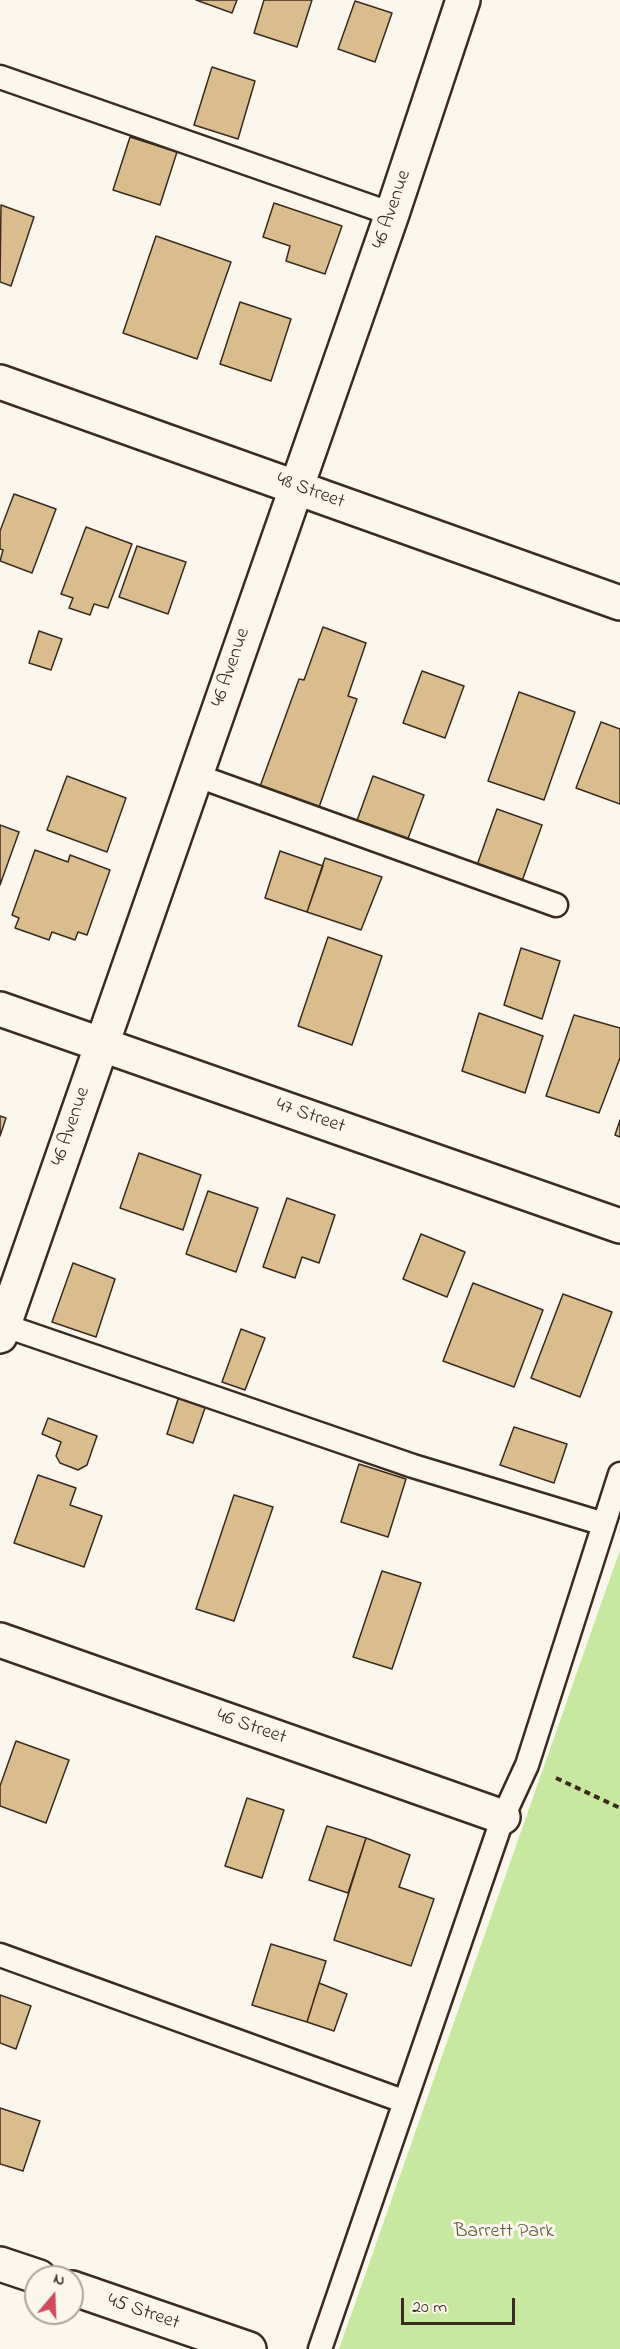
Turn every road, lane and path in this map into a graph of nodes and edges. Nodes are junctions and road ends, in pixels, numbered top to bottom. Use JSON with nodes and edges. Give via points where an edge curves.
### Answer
{"nodes":[{"id":1,"x":463,"y":0,"type":"edge"},
{"id":2,"x":0,"y":77,"type":"edge"},
{"id":3,"x":392,"y":214,"type":"junction"},
{"id":4,"x":0,"y":382,"type":"edge"},
{"id":5,"x":296,"y":487,"type":"junction"},
{"id":6,"x":620,"y":603,"type":"edge"},
{"id":7,"x":195,"y":775,"type":"junction"},
{"id":8,"x":556,"y":905,"type":"dead end"},
{"id":9,"x":0,"y":1009,"type":"edge"},
{"id":10,"x":101,"y":1044,"type":"junction"},
{"id":11,"x":620,"y":1226,"type":"edge"},
{"id":12,"x":1,"y":1328,"type":"edge"},
{"id":13,"x":620,"y":1474,"type":"edge"},
{"id":14,"x":604,"y":1524,"type":"junction"},
{"id":15,"x":0,"y":1640,"type":"edge"},
{"id":16,"x":583,"y":1789,"type":"dead end"},
{"id":17,"x":620,"y":1808,"type":"edge"},
{"id":18,"x":502,"y":1817,"type":"junction"},
{"id":19,"x":0,"y":1955,"type":"edge"},
{"id":20,"x":403,"y":2102,"type":"junction"},
{"id":21,"x":0,"y":2264,"type":"edge"},
{"id":22,"x":24,"y":2272,"type":"edge"},
{"id":23,"x":84,"y":2292,"type":"edge"},
{"id":24,"x":249,"y":2349,"type":"edge"},
{"id":25,"x":320,"y":2349,"type":"edge"}],
"edges":[{"from":1,"to":3,"type":"street","name":"46 Avenue"},
{"from":2,"to":3,"type":"lane"},
{"from":3,"to":5,"type":"street","name":"46 Avenue"},
{"from":4,"to":5,"type":"street","name":"48 Street"},
{"from":5,"to":6,"type":"street","name":"48 Street"},
{"from":5,"to":7,"type":"street","name":"46 Avenue"},
{"from":7,"to":8,"type":"lane"},
{"from":7,"to":10,"type":"street","name":"46 Avenue"},
{"from":9,"to":10,"type":"street","name":"47 Street"},
{"from":10,"to":11,"type":"street","name":"47 Street"},
{"from":10,"to":12,"type":"street","name":"46 Avenue"},
{"from":12,"to":14,"type":"lane","via":[[413,1466]]},
{"from":13,"to":14,"type":"lane"},
{"from":14,"to":18,"type":"lane","via":[[527,1765]]},
{"from":15,"to":18,"type":"street","name":"46 Street"},
{"from":16,"to":17,"type":"path"},
{"from":18,"to":20,"type":"lane"},
{"from":19,"to":20,"type":"lane"},
{"from":20,"to":25,"type":"lane"},
{"from":21,"to":22,"type":"street"},
{"from":23,"to":24,"type":"street","name":"45 Street"}]}
